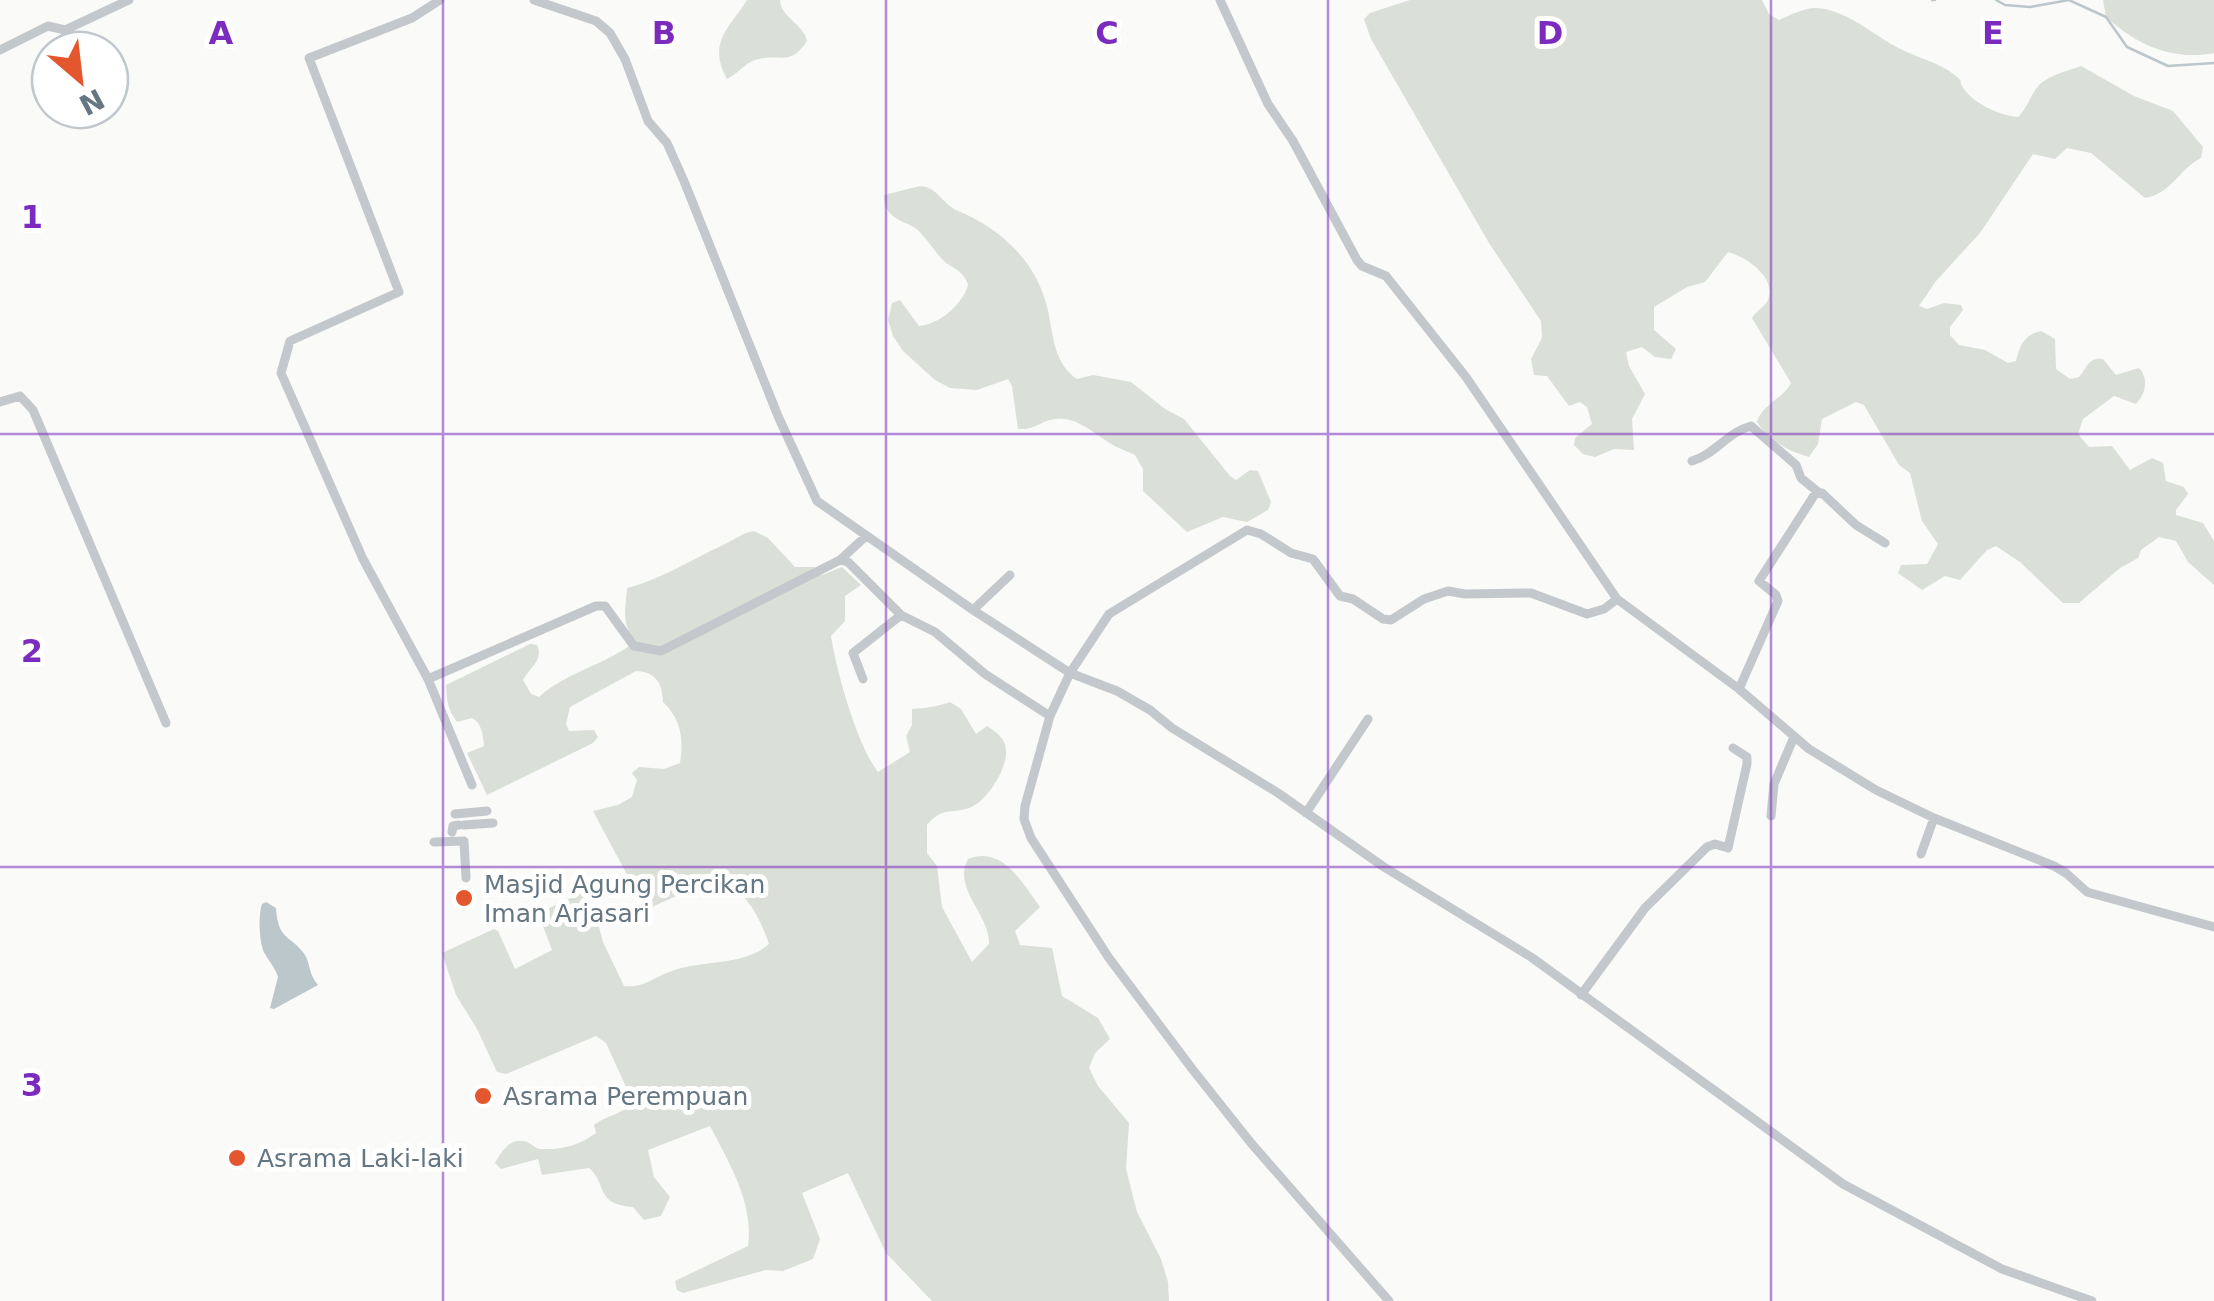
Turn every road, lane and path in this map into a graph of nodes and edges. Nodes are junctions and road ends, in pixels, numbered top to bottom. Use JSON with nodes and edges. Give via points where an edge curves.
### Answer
{"nodes":[{"id":1,"x":130,"y":0,"type":"edge"},
{"id":2,"x":440,"y":0,"type":"edge"},
{"id":3,"x":534,"y":0,"type":"edge"},
{"id":4,"x":1220,"y":0,"type":"edge"},
{"id":5,"x":0,"y":50,"type":"edge"},
{"id":6,"x":0,"y":402,"type":"edge"},
{"id":7,"x":1692,"y":461,"type":"dead end"},
{"id":8,"x":1818,"y":492,"type":"junction"},
{"id":9,"x":865,"y":536,"type":"junction"},
{"id":10,"x":1885,"y":543,"type":"dead end"},
{"id":11,"x":840,"y":560,"type":"junction"},
{"id":12,"x":1010,"y":575,"type":"dead end"},
{"id":13,"x":1617,"y":599,"type":"junction"},
{"id":14,"x":974,"y":610,"type":"junction"},
{"id":15,"x":901,"y":615,"type":"junction"},
{"id":16,"x":1070,"y":674,"type":"junction"},
{"id":17,"x":428,"y":678,"type":"junction"},
{"id":18,"x":863,"y":679,"type":"dead end"},
{"id":19,"x":1738,"y":689,"type":"junction"},
{"id":20,"x":1050,"y":716,"type":"junction"},
{"id":21,"x":1368,"y":719,"type":"dead end"},
{"id":22,"x":166,"y":723,"type":"dead end"},
{"id":23,"x":1794,"y":736,"type":"junction"},
{"id":24,"x":1733,"y":748,"type":"dead end"},
{"id":25,"x":472,"y":786,"type":"dead end"},
{"id":26,"x":1306,"y":813,"type":"junction"},
{"id":27,"x":1771,"y":816,"type":"dead end"},
{"id":28,"x":1934,"y":818,"type":"junction"},
{"id":29,"x":434,"y":842,"type":"dead end"},
{"id":30,"x":1921,"y":854,"type":"dead end"},
{"id":31,"x":466,"y":878,"type":"dead end"},
{"id":32,"x":2214,"y":927,"type":"edge"},
{"id":33,"x":1581,"y":994,"type":"junction"},
{"id":34,"x":1389,"y":1301,"type":"edge"},
{"id":35,"x":2092,"y":1301,"type":"edge"}],
"edges":[{"from":1,"to":5,"type":"street","via":[[65,30],[48,26]]},
{"from":2,"to":17,"type":"street","via":[[412,18],[310,58],[399,292],[290,341],[282,373],[363,559]]},
{"from":3,"to":9,"type":"street","via":[[596,21],[616,41],[648,120],[684,181],[818,500]]},
{"from":4,"to":13,"type":"street","via":[[1268,104],[1356,260],[1386,276],[1466,377]]},
{"from":6,"to":22,"type":"street","via":[[20,396],[32,410]]},
{"from":7,"to":8,"type":"street","via":[[1751,426]]},
{"from":8,"to":10,"type":"street"},
{"from":8,"to":19,"type":"street","via":[[1758,581],[1778,601]]},
{"from":9,"to":11,"type":"street"},
{"from":9,"to":14,"type":"street"},
{"from":11,"to":15,"type":"street"},
{"from":11,"to":17,"type":"street","via":[[661,651],[634,646],[605,606],[596,606]]},
{"from":12,"to":14,"type":"street"},
{"from":13,"to":16,"type":"street","via":[[1587,614],[1531,594],[1448,591],[1382,620],[1340,596],[1313,559],[1247,530],[1109,614]]},
{"from":13,"to":19,"type":"street"},
{"from":14,"to":16,"type":"street"},
{"from":15,"to":18,"type":"street","via":[[854,653]]},
{"from":15,"to":20,"type":"street","via":[[936,632]]},
{"from":16,"to":20,"type":"street"},
{"from":16,"to":26,"type":"street","via":[[1150,710]]},
{"from":17,"to":25,"type":"street"},
{"from":19,"to":23,"type":"street"},
{"from":20,"to":34,"type":"street","via":[[1026,806],[1031,838],[1193,1070]]},
{"from":21,"to":26,"type":"street"},
{"from":23,"to":27,"type":"street","via":[[1774,784]]},
{"from":23,"to":28,"type":"street","via":[[1876,790]]},
{"from":24,"to":33,"type":"street","via":[[1747,764],[1728,848],[1707,847],[1668,882]]},
{"from":26,"to":33,"type":"street"},
{"from":28,"to":30,"type":"street"},
{"from":28,"to":32,"type":"street","via":[[2054,866],[2086,892]]},
{"from":29,"to":31,"type":"street","via":[[471,821]]},
{"from":33,"to":35,"type":"street","via":[[1844,1184],[2002,1269]]}]}
